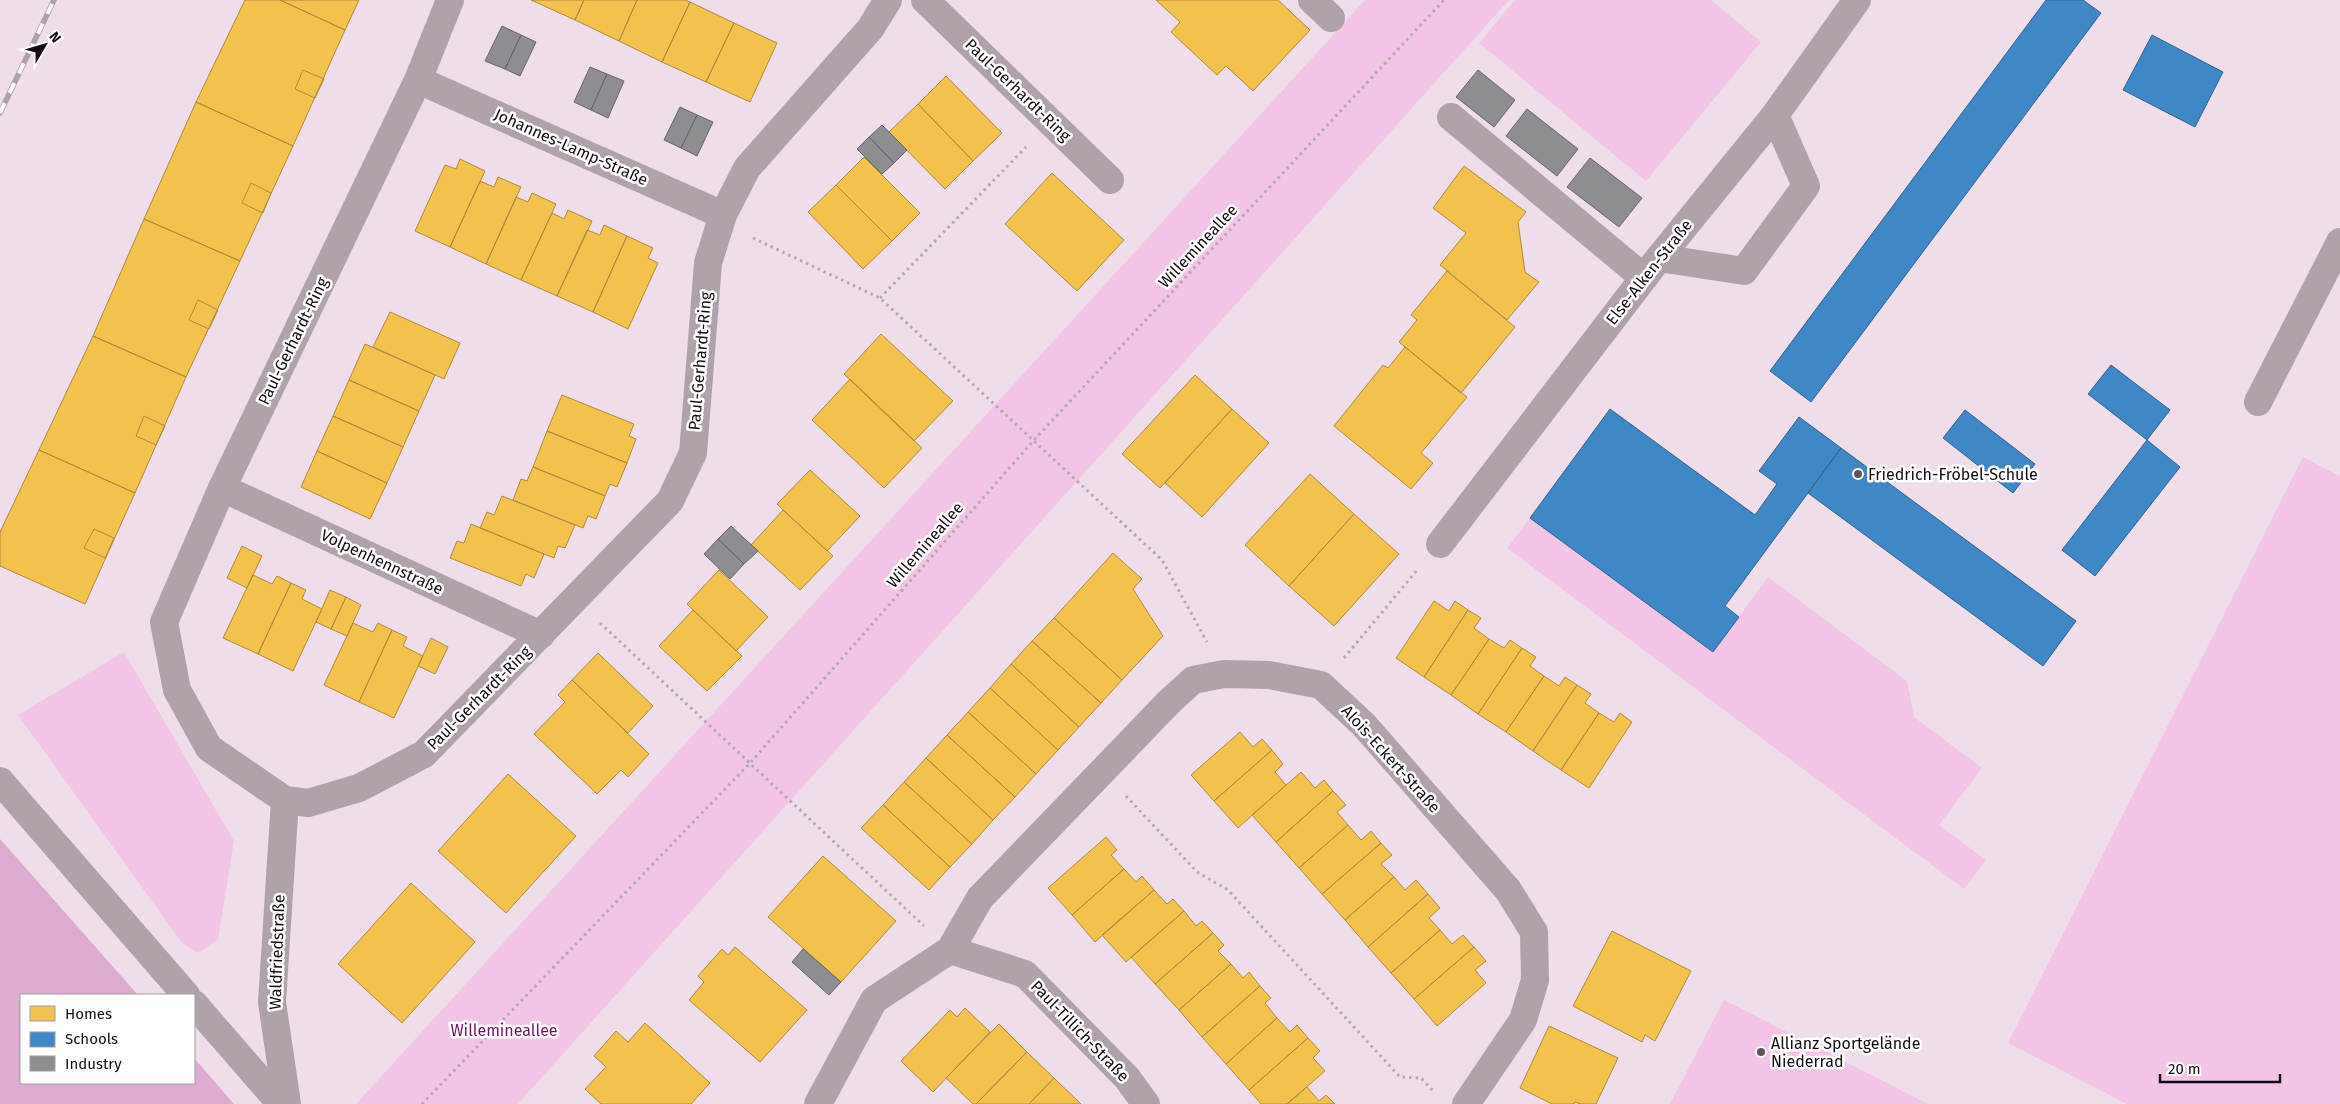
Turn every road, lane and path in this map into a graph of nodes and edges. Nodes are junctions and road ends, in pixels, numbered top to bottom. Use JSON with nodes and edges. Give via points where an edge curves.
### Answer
{"nodes":[{"id":1,"x":450,"y":0,"type":"edge"},
{"id":2,"x":888,"y":0,"type":"edge"},
{"id":3,"x":925,"y":0,"type":"edge"},
{"id":4,"x":1444,"y":0,"type":"edge"},
{"id":5,"x":1857,"y":0,"type":"edge"},
{"id":6,"x":418,"y":80,"type":"junction"},
{"id":7,"x":1775,"y":116,"type":"junction"},
{"id":8,"x":1452,"y":117,"type":"dead end"},
{"id":9,"x":1051,"y":121,"type":"junction"},
{"id":10,"x":1110,"y":180,"type":"dead end"},
{"id":11,"x":723,"y":215,"type":"junction"},
{"id":12,"x":2340,"y":242,"type":"edge"},
{"id":13,"x":1651,"y":268,"type":"junction"},
{"id":14,"x":880,"y":298,"type":"junction"},
{"id":15,"x":2258,"y":402,"type":"dead end"},
{"id":16,"x":1034,"y":440,"type":"junction"},
{"id":17,"x":222,"y":488,"type":"junction"},
{"id":18,"x":1440,"y":544,"type":"joint"},
{"id":19,"x":574,"y":599,"type":"junction"},
{"id":20,"x":541,"y":635,"type":"junction"},
{"id":21,"x":1224,"y":674,"type":"junction"},
{"id":22,"x":1321,"y":685,"type":"junction"},
{"id":23,"x":751,"y":762,"type":"junction"},
{"id":24,"x":1103,"y":772,"type":"junction"},
{"id":25,"x":0,"y":781,"type":"edge"},
{"id":26,"x":285,"y":800,"type":"junction"},
{"id":27,"x":950,"y":950,"type":"junction"},
{"id":28,"x":185,"y":994,"type":"edge"},
{"id":29,"x":195,"y":1005,"type":"edge"},
{"id":30,"x":1439,"y":1098,"type":"dead end"},
{"id":31,"x":281,"y":1104,"type":"edge"},
{"id":32,"x":287,"y":1104,"type":"edge"},
{"id":33,"x":422,"y":1104,"type":"edge"},
{"id":34,"x":818,"y":1104,"type":"edge"},
{"id":35,"x":1146,"y":1104,"type":"edge"},
{"id":36,"x":1466,"y":1104,"type":"edge"}],
"edges":[{"from":1,"to":6,"type":"street","name":"Paul-Gerhardt-Ring"},
{"from":2,"to":11,"type":"street","name":"Paul-Gerhardt-Ring","via":[[870,29],[747,168]]},
{"from":3,"to":9,"type":"street","name":"Paul-Gerhardt-Ring"},
{"from":4,"to":16,"type":"path","name":"Willemineallee"},
{"from":5,"to":7,"type":"street","name":"Else-Alken-Straße"},
{"from":6,"to":11,"type":"street","name":"Johannes-Lamp-Straße"},
{"from":6,"to":17,"type":"street","name":"Paul-Gerhardt-Ring"},
{"from":7,"to":13,"type":"street","name":"Else-Alken-Straße"},
{"from":7,"to":13,"type":"street","via":[[1806,186],[1744,271]]},
{"from":8,"to":13,"type":"street"},
{"from":9,"to":10,"type":"street","name":"Paul-Gerhardt-Ring"},
{"from":9,"to":14,"type":"path"},
{"from":11,"to":14,"type":"path","via":[[759,242]]},
{"from":11,"to":19,"type":"street","name":"Paul-Gerhardt-Ring","via":[[708,263],[693,453],[670,501]]},
{"from":12,"to":15,"type":"street"},
{"from":13,"to":18,"type":"street","name":"Else-Alken-Straße"},
{"from":14,"to":16,"type":"path"},
{"from":16,"to":21,"type":"path","via":[[1162,560]]},
{"from":16,"to":23,"type":"path","name":"Willemineallee"},
{"from":17,"to":20,"type":"street","name":"Volpenhennstraße"},
{"from":17,"to":26,"type":"street","name":"Paul-Gerhardt-Ring","via":[[164,622],[177,690],[209,748]]},
{"from":18,"to":22,"type":"path"},
{"from":19,"to":20,"type":"street","name":"Paul-Gerhardt-Ring"},
{"from":19,"to":23,"type":"path"},
{"from":20,"to":26,"type":"street","name":"Paul-Gerhardt-Ring","via":[[424,754],[359,788],[308,803]]},
{"from":21,"to":22,"type":"street","via":[[1269,675]]},
{"from":21,"to":24,"type":"street","via":[[1193,680]]},
{"from":22,"to":36,"type":"street","name":"Alois-Eckert-Straße","via":[[1364,725],[1508,890],[1534,932],[1535,980],[1523,1020]]},
{"from":23,"to":27,"type":"path"},
{"from":23,"to":33,"type":"path","name":"Willemineallee"},
{"from":24,"to":27,"type":"street","via":[[980,898]]},
{"from":24,"to":30,"type":"path","via":[[1198,872],[1228,890],[1400,1077],[1421,1078]]},
{"from":25,"to":28,"type":"street"},
{"from":26,"to":32,"type":"street","name":"Waldfriedstraße","via":[[272,1002]]},
{"from":27,"to":34,"type":"street","via":[[874,1000]]},
{"from":27,"to":35,"type":"street","name":"Paul-Tillich-Straße","via":[[1025,974],[1126,1078]]},
{"from":29,"to":31,"type":"street"}]}
